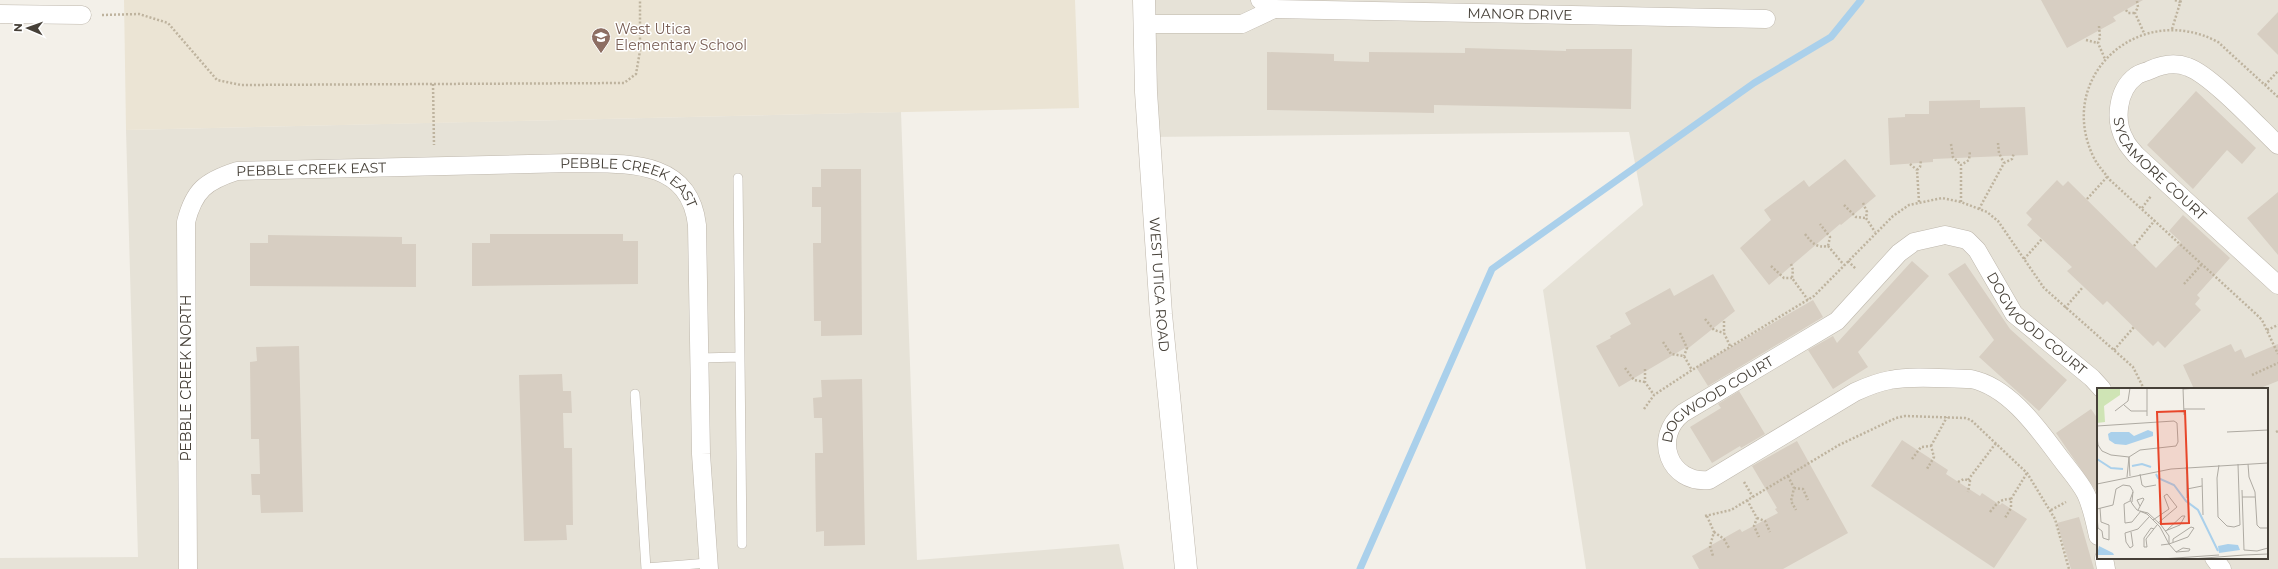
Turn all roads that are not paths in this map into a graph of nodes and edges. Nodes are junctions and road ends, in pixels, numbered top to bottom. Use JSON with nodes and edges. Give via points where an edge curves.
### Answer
{"nodes":[{"id":1,"x":1144,"y":0,"type":"edge"},
{"id":2,"x":1267,"y":5,"type":"edge"},
{"id":3,"x":1582,"y":7,"type":"edge"},
{"id":4,"x":0,"y":14,"type":"edge"},
{"id":5,"x":82,"y":15,"type":"road end"},
{"id":6,"x":1766,"y":19,"type":"dead end"},
{"id":7,"x":1144,"y":24,"type":"junction"},
{"id":8,"x":2278,"y":144,"type":"edge"},
{"id":9,"x":738,"y":178,"type":"dead end"},
{"id":10,"x":200,"y":190,"type":"joint"},
{"id":11,"x":2278,"y":285,"type":"edge"},
{"id":12,"x":740,"y":357,"type":"junction"},
{"id":13,"x":700,"y":358,"type":"junction"},
{"id":14,"x":2101,"y":388,"type":"edge"},
{"id":15,"x":635,"y":394,"type":"dead end"},
{"id":16,"x":2097,"y":532,"type":"edge"},
{"id":17,"x":742,"y":544,"type":"dead end"},
{"id":18,"x":2104,"y":559,"type":"edge"},
{"id":19,"x":2215,"y":559,"type":"edge"},
{"id":20,"x":708,"y":566,"type":"edge"},
{"id":21,"x":188,"y":569,"type":"edge"},
{"id":22,"x":646,"y":569,"type":"edge"},
{"id":23,"x":1186,"y":569,"type":"edge"},
{"id":24,"x":2106,"y":569,"type":"edge"},
{"id":25,"x":2222,"y":569,"type":"edge"}],
"edges":[{"from":1,"to":7,"type":"street","name":"WEST UTICA ROAD"},
{"from":2,"to":3,"type":"street","name":"MANOR DRIVE"},
{"from":2,"to":7,"type":"street","name":"MANOR DRIVE","via":[[1242,24]]},
{"from":3,"to":6,"type":"street","name":"MANOR DRIVE"},
{"from":4,"to":5,"type":"street"},
{"from":7,"to":23,"type":"street","name":"WEST UTICA ROAD","via":[[1146,92],[1162,314]]},
{"from":8,"to":11,"type":"street","name":"SYCAMORE COURT","via":[[2206,78],[2178,64],[2166,65],[2136,76],[2127,87],[2119,105],[2119,124],[2125,140],[2136,155]]},
{"from":9,"to":12,"type":"lane"},
{"from":10,"to":13,"type":"street","name":"PEBBLE CREEK EAST","via":[[218,178],[237,172],[571,163],[624,164],[661,172],[681,184],[693,204],[698,225]]},
{"from":10,"to":21,"type":"street","name":"PEBBLE CREEK NORTH","via":[[190,206],[186,222]]},
{"from":12,"to":13,"type":"lane"},
{"from":12,"to":17,"type":"lane"},
{"from":13,"to":20,"type":"street","name":"PEBBLE CREEK EAST","via":[[701,454]]},
{"from":14,"to":16,"type":"street","name":"DOGWOOD COURT","via":[[2014,314],[1977,250],[1967,240],[1946,235],[1914,242],[1899,253],[1837,322],[1683,413],[1669,428],[1668,438],[1671,462],[1677,469],[1686,477],[1698,481],[1709,480],[1842,399],[1870,386],[1906,378],[1981,381],[2021,410],[2037,427],[2082,487],[2089,501]]},
{"from":15,"to":22,"type":"lane"},
{"from":18,"to":24,"type":"street"},
{"from":19,"to":25,"type":"street"},
{"from":20,"to":22,"type":"lane"}]}
